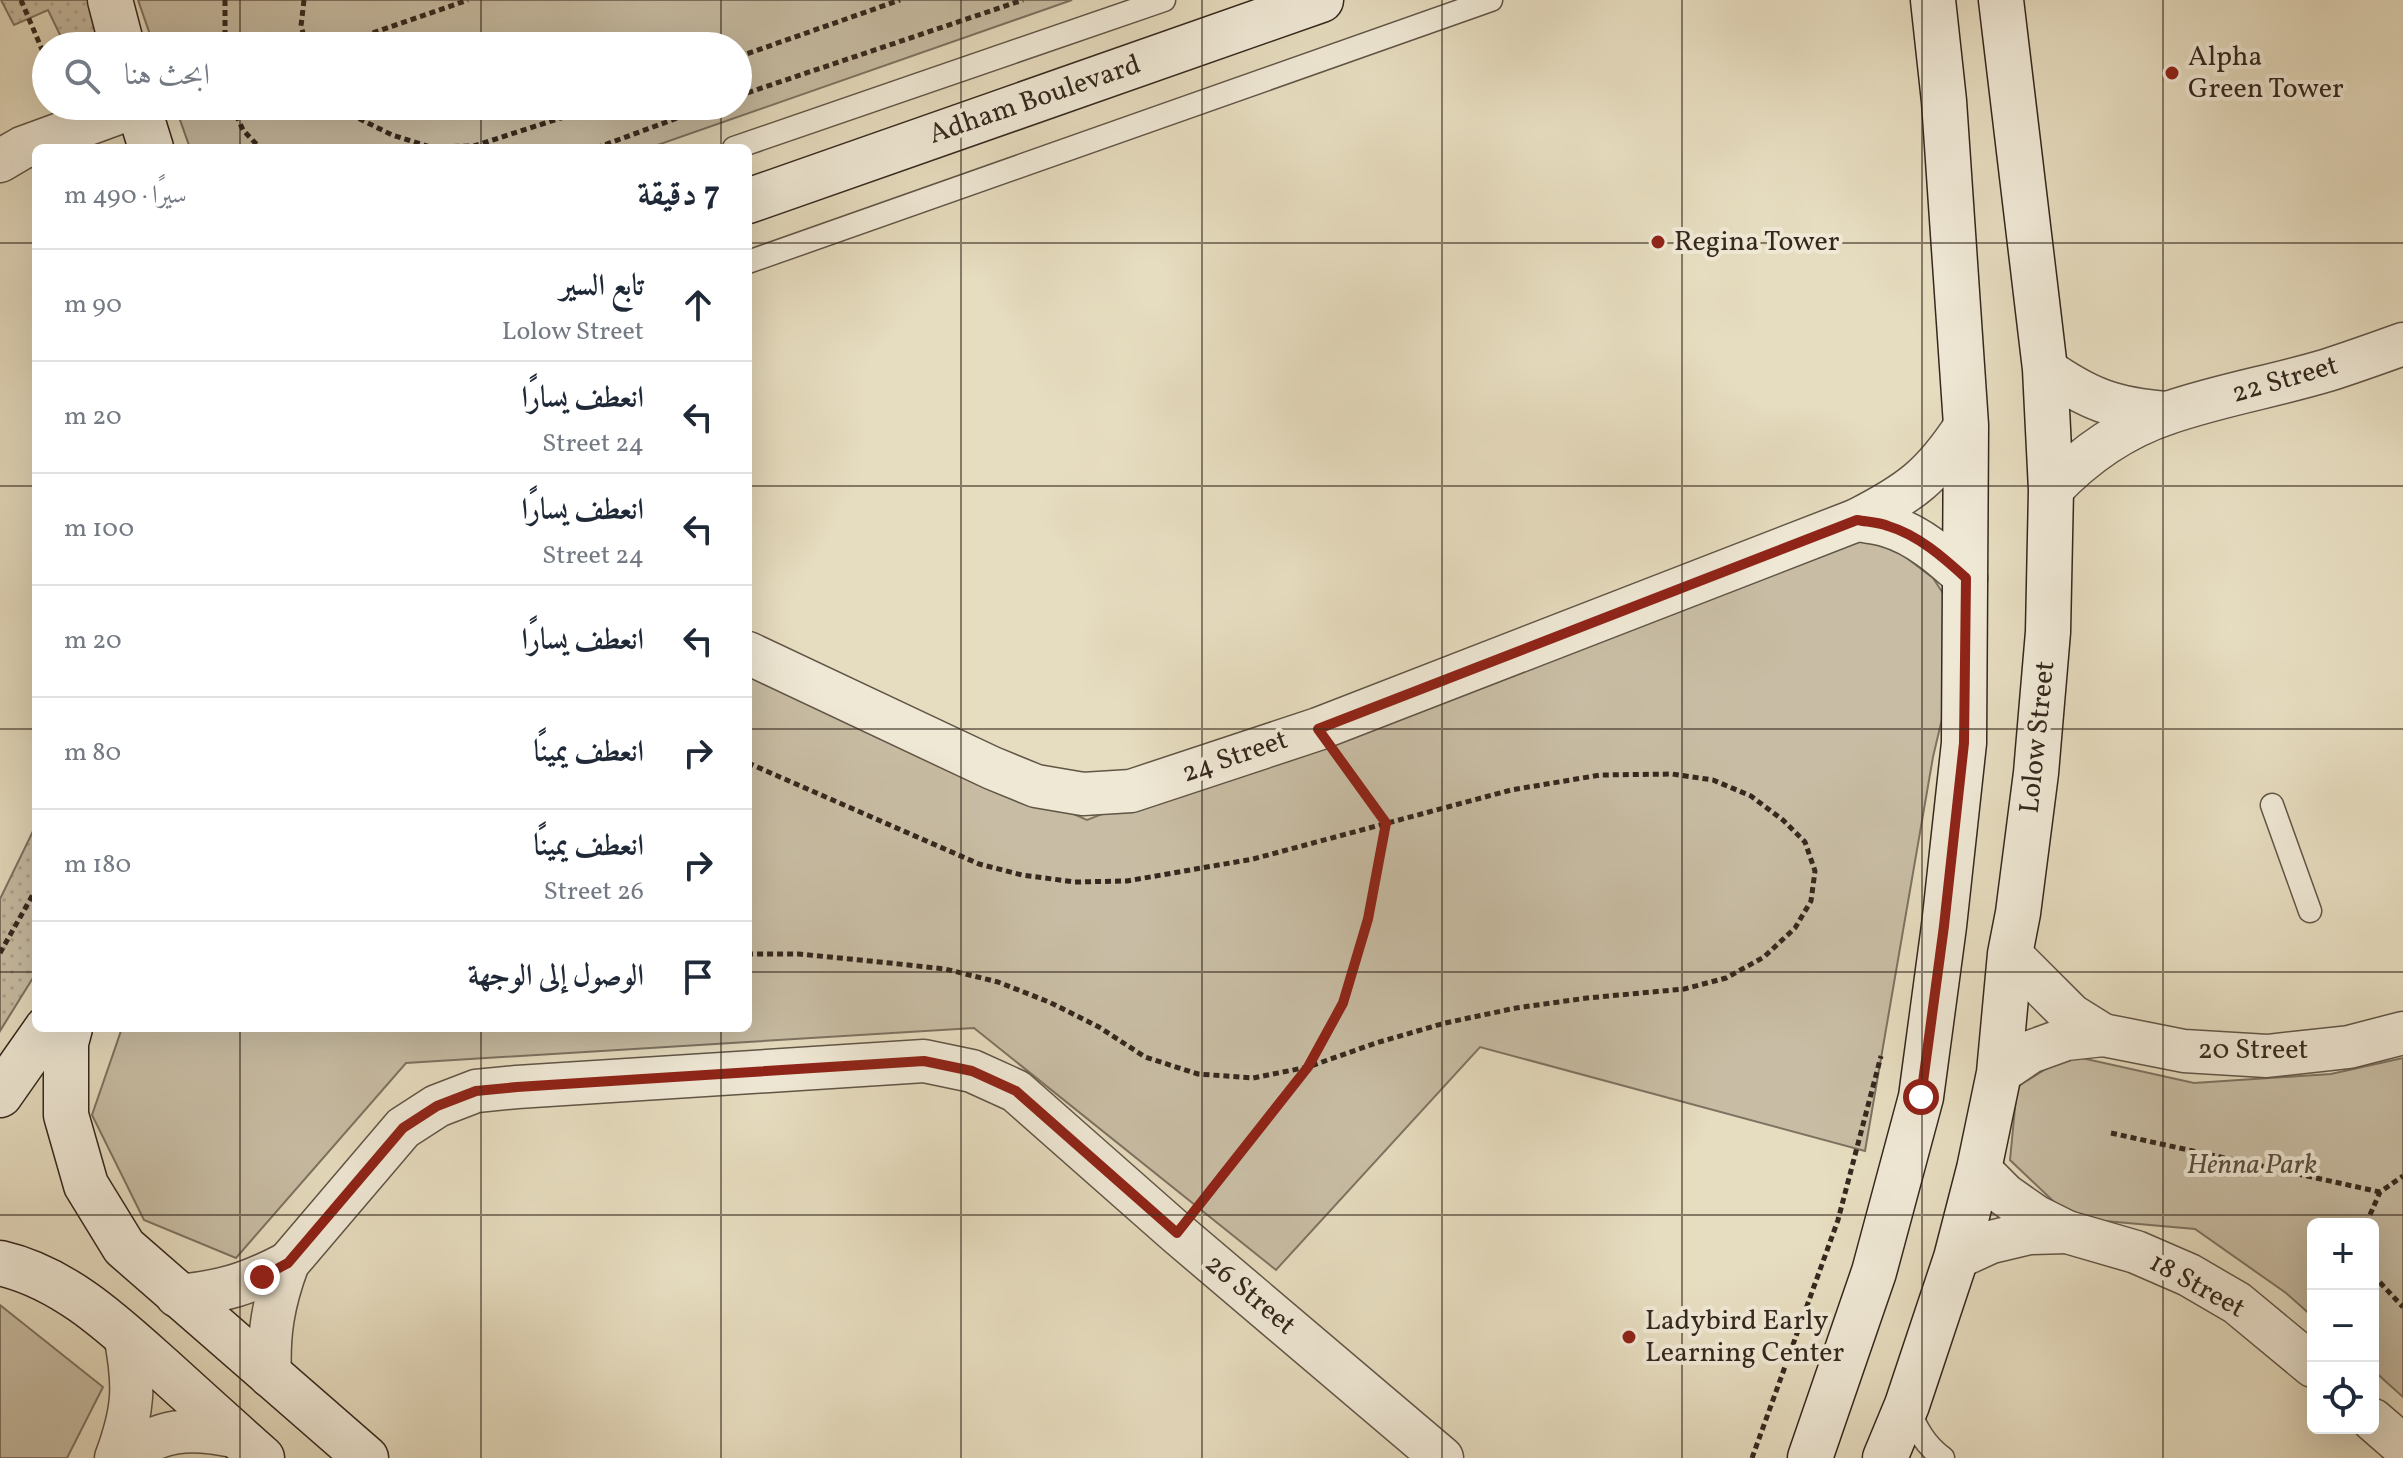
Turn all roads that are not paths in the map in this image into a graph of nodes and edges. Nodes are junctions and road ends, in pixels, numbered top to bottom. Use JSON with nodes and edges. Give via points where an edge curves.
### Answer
{"nodes":[{"id":1,"x":110,"y":0,"type":"edge"},
{"id":2,"x":1164,"y":0,"type":"edge"},
{"id":3,"x":1321,"y":0,"type":"edge"},
{"id":4,"x":1491,"y":0,"type":"edge"},
{"id":5,"x":1933,"y":0,"type":"edge"},
{"id":6,"x":2001,"y":0,"type":"edge"},
{"id":7,"x":118,"y":32,"type":"edge"},
{"id":8,"x":142,"y":122,"type":"edge"},
{"id":9,"x":40,"y":144,"type":"edge"},
{"id":10,"x":94,"y":144,"type":"edge"},
{"id":11,"x":746,"y":144,"type":"edge"},
{"id":12,"x":32,"y":146,"type":"edge"},
{"id":13,"x":0,"y":161,"type":"edge"},
{"id":14,"x":32,"y":167,"type":"edge"},
{"id":15,"x":0,"y":173,"type":"edge"},
{"id":16,"x":752,"y":200,"type":"edge"},
{"id":17,"x":752,"y":261,"type":"edge"},
{"id":18,"x":2403,"y":344,"type":"edge"},
{"id":19,"x":2045,"y":369,"type":"junction"},
{"id":20,"x":2167,"y":413,"type":"junction"},
{"id":21,"x":1966,"y":425,"type":"junction"},
{"id":22,"x":2051,"y":490,"type":"junction"},
{"id":23,"x":1857,"y":520,"type":"junction"},
{"id":24,"x":1966,"y":578,"type":"junction"},
{"id":25,"x":752,"y":655,"type":"edge"},
{"id":26,"x":2272,"y":805,"type":"dead end"},
{"id":27,"x":2310,"y":911,"type":"dead end"},
{"id":28,"x":2010,"y":954,"type":"junction"},
{"id":29,"x":44,"y":1032,"type":"edge"},
{"id":30,"x":69,"y":1032,"type":"edge"},
{"id":31,"x":2403,"y":1033,"type":"edge"},
{"id":32,"x":2103,"y":1035,"type":"junction"},
{"id":33,"x":1999,"y":1073,"type":"junction"},
{"id":34,"x":0,"y":1095,"type":"edge"},
{"id":35,"x":1979,"y":1169,"type":"junction"},
{"id":36,"x":2067,"y":1232,"type":"junction"},
{"id":37,"x":1956,"y":1258,"type":"junction"},
{"id":38,"x":0,"y":1263,"type":"edge"},
{"id":39,"x":288,"y":1263,"type":"junction"},
{"id":40,"x":177,"y":1296,"type":"junction"},
{"id":41,"x":125,"y":1335,"type":"junction"},
{"id":42,"x":2308,"y":1362,"type":"edge"},
{"id":43,"x":270,"y":1376,"type":"junction"},
{"id":44,"x":1907,"y":1405,"type":"junction"},
{"id":45,"x":2379,"y":1425,"type":"edge"},
{"id":46,"x":2403,"y":1446,"type":"edge"},
{"id":47,"x":250,"y":1448,"type":"edge"},
{"id":48,"x":117,"y":1458,"type":"edge"},
{"id":49,"x":366,"y":1458,"type":"edge"},
{"id":50,"x":1442,"y":1458,"type":"edge"},
{"id":51,"x":1810,"y":1458,"type":"edge"},
{"id":52,"x":1885,"y":1458,"type":"edge"},
{"id":53,"x":1943,"y":1458,"type":"edge"}],
"edges":[{"from":1,"to":7,"type":"street"},
{"from":2,"to":11,"type":"lane"},
{"from":3,"to":16,"type":"street","name":"Adham Boulevard"},
{"from":4,"to":17,"type":"lane"},
{"from":5,"to":21,"type":"street"},
{"from":6,"to":19,"type":"street","name":"Lolow Street"},
{"from":8,"to":9,"type":"street"},
{"from":8,"to":10,"type":"street"},
{"from":12,"to":13,"type":"street"},
{"from":14,"to":15,"type":"street"},
{"from":18,"to":20,"type":"street","name":"22 Street"},
{"from":19,"to":20,"type":"street","name":"22 Street","via":[[2102,402]]},
{"from":19,"to":22,"type":"street","name":"Lolow Street"},
{"from":20,"to":22,"type":"street","name":"22 Street","via":[[2102,446]]},
{"from":21,"to":23,"type":"street","name":"24 Street","via":[[1921,481]]},
{"from":21,"to":24,"type":"street"},
{"from":22,"to":28,"type":"street","name":"Lolow Street","via":[[2039,742]]},
{"from":23,"to":24,"type":"street","via":[[1917,539]]},
{"from":23,"to":25,"type":"street","name":"24 Street","via":[[1318,729],[1131,791],[1083,794],[1036,786]]},
{"from":24,"to":51,"type":"street","via":[[1964,743],[1921,1097],[1874,1272]]},
{"from":26,"to":27,"type":"lane"},
{"from":28,"to":32,"type":"street","name":"20 Street","via":[[2071,1015]]},
{"from":28,"to":33,"type":"street","name":"Lolow Street"},
{"from":29,"to":34,"type":"street"},
{"from":30,"to":40,"type":"street","via":[[66,1115],[86,1185],[124,1247]]},
{"from":31,"to":32,"type":"street","name":"20 Street","via":[[2349,1047],[2267,1056],[2184,1051]]},
{"from":32,"to":33,"type":"street","name":"20 Street","via":[[2066,1039],[2030,1052]]},
{"from":33,"to":35,"type":"street","name":"Lolow Street"},
{"from":35,"to":36,"type":"street","name":"18 Street","via":[[2015,1202]]},
{"from":35,"to":37,"type":"street","name":"Lolow Street"},
{"from":36,"to":37,"type":"street","name":"18 Street","via":[[2029,1233]]},
{"from":36,"to":42,"type":"street","name":"18 Street","via":[[2136,1252],[2189,1275],[2237,1303]]},
{"from":37,"to":44,"type":"street","name":"Lolow Street"},
{"from":38,"to":41,"type":"street","via":[[76,1296]]},
{"from":39,"to":40,"type":"street","name":"26 Street","via":[[235,1287]]},
{"from":39,"to":43,"type":"street","name":"26 Street","via":[[271,1318]]},
{"from":39,"to":50,"type":"street","name":"26 Street","via":[[403,1128],[437,1106],[476,1091],[924,1061],[972,1071],[1016,1091]]},
{"from":40,"to":43,"type":"street"},
{"from":41,"to":47,"type":"street"},
{"from":41,"to":48,"type":"street","via":[[132,1399]]},
{"from":43,"to":49,"type":"street"},
{"from":44,"to":52,"type":"street","name":"Lolow Street"},
{"from":44,"to":53,"type":"lane","via":[[1917,1431]]},
{"from":45,"to":46,"type":"street"},
{"from":47,"to":48,"type":"street","via":[[206,1430],[174,1432]]}]}
